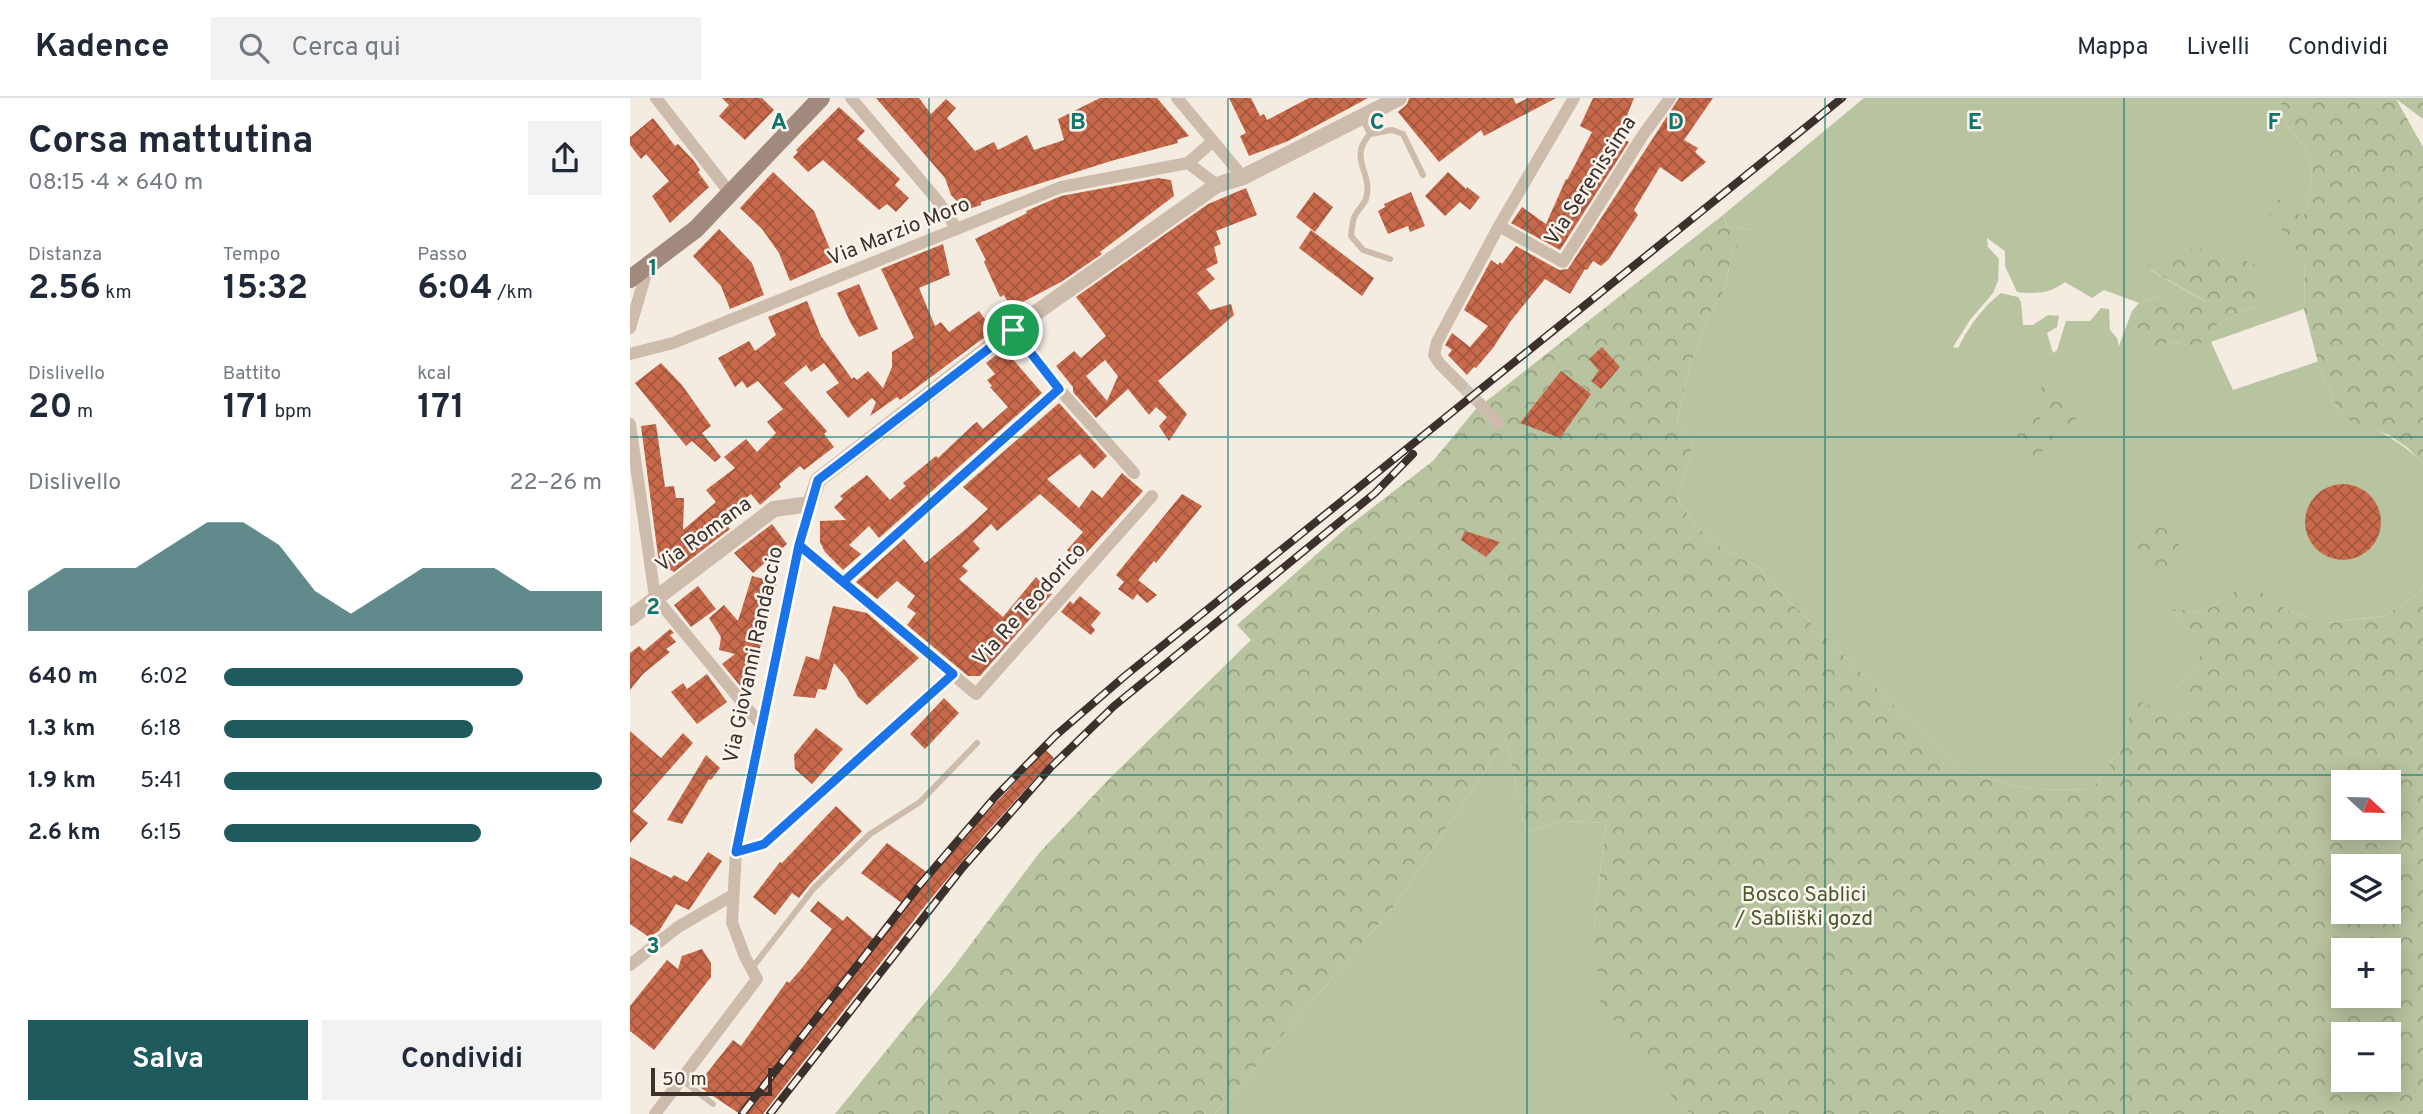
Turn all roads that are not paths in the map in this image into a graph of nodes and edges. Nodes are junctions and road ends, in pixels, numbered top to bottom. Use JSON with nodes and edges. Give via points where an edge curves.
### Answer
{"nodes":[{"id":1,"x":656,"y":98,"type":"edge"},
{"id":2,"x":821,"y":98,"type":"edge"},
{"id":3,"x":851,"y":98,"type":"edge"},
{"id":4,"x":1177,"y":98,"type":"edge"},
{"id":5,"x":1399,"y":98,"type":"edge"},
{"id":6,"x":1574,"y":98,"type":"edge"},
{"id":7,"x":1670,"y":98,"type":"edge"},
{"id":8,"x":1361,"y":117,"type":"junction"},
{"id":9,"x":1370,"y":134,"type":"junction"},
{"id":10,"x":1213,"y":141,"type":"junction"},
{"id":11,"x":1188,"y":163,"type":"junction"},
{"id":12,"x":1423,"y":175,"type":"dead end"},
{"id":13,"x":1243,"y":177,"type":"junction"},
{"id":14,"x":1217,"y":185,"type":"junction"},
{"id":15,"x":730,"y":193,"type":"junction"},
{"id":16,"x":1499,"y":226,"type":"junction"},
{"id":17,"x":957,"y":229,"type":"junction"},
{"id":18,"x":1390,"y":260,"type":"dead end"},
{"id":19,"x":649,"y":267,"type":"junction"},
{"id":20,"x":630,"y":279,"type":"edge"},
{"id":21,"x":630,"y":323,"type":"edge"},
{"id":22,"x":630,"y":328,"type":"edge"},
{"id":23,"x":1013,"y":330,"type":"junction"},
{"id":24,"x":630,"y":354,"type":"edge"},
{"id":25,"x":1461,"y":385,"type":"tunnel mouth"},
{"id":26,"x":1059,"y":389,"type":"junction"},
{"id":27,"x":1481,"y":405,"type":"tunnel mouth"},
{"id":28,"x":630,"y":424,"type":"edge"},
{"id":29,"x":1497,"y":424,"type":"dead end"},
{"id":30,"x":1134,"y":473,"type":"dead end"},
{"id":31,"x":1153,"y":496,"type":"dead end"},
{"id":32,"x":810,"y":504,"type":"junction"},
{"id":33,"x":799,"y":545,"type":"junction"},
{"id":34,"x":843,"y":582,"type":"junction"},
{"id":35,"x":655,"y":597,"type":"junction"},
{"id":36,"x":630,"y":618,"type":"edge"},
{"id":37,"x":953,"y":674,"type":"junction"},
{"id":38,"x":761,"y":725,"type":"junction"},
{"id":39,"x":977,"y":743,"type":"dead end"},
{"id":40,"x":736,"y":852,"type":"junction"},
{"id":41,"x":733,"y":895,"type":"junction"},
{"id":42,"x":630,"y":965,"type":"edge"},
{"id":43,"x":754,"y":974,"type":"junction"},
{"id":44,"x":681,"y":1079,"type":"junction"},
{"id":45,"x":713,"y":1104,"type":"dead end"},
{"id":46,"x":655,"y":1114,"type":"edge"}],
"edges":[{"from":1,"to":15,"type":"street"},
{"from":2,"to":15,"type":"main road"},
{"from":3,"to":17,"type":"street"},
{"from":4,"to":10,"type":"street"},
{"from":5,"to":8,"type":"street","name":"Via Giovanni Randaccio"},
{"from":6,"to":16,"type":"street"},
{"from":7,"to":16,"type":"street","name":"Via Serenissima","via":[[1563,262]]},
{"from":8,"to":9,"type":"lane"},
{"from":8,"to":13,"type":"street","name":"Via Giovanni Randaccio"},
{"from":9,"to":12,"type":"lane","via":[[1392,130],[1403,134]]},
{"from":9,"to":18,"type":"lane","via":[[1359,156],[1367,183],[1366,199],[1353,219],[1351,236],[1363,250]]},
{"from":10,"to":11,"type":"street"},
{"from":10,"to":13,"type":"street"},
{"from":11,"to":14,"type":"street"},
{"from":11,"to":17,"type":"street","name":"Via Marzio Moro","via":[[1061,187]]},
{"from":13,"to":14,"type":"street","name":"Via Giovanni Randaccio"},
{"from":14,"to":23,"type":"street","name":"Via Giovanni Randaccio"},
{"from":15,"to":19,"type":"main road","via":[[696,229]]},
{"from":16,"to":25,"type":"street","via":[[1437,342],[1434,355]]},
{"from":17,"to":24,"type":"street","name":"Via Marzio Moro","via":[[673,343]]},
{"from":19,"to":20,"type":"main road"},
{"from":19,"to":21,"type":"street"},
{"from":21,"to":22,"type":"street"},
{"from":23,"to":26,"type":"street"},
{"from":23,"to":32,"type":"street","name":"Via Giovanni Randaccio","via":[[818,480]]},
{"from":26,"to":30,"type":"street"},
{"from":26,"to":34,"type":"street"},
{"from":27,"to":29,"type":"street"},
{"from":28,"to":35,"type":"street"},
{"from":31,"to":37,"type":"street","name":"Via Re Teodorico","via":[[976,694]]},
{"from":32,"to":33,"type":"street","name":"Via Giovanni Randaccio"},
{"from":32,"to":35,"type":"street","name":"Via Romana","via":[[774,509]]},
{"from":33,"to":34,"type":"street"},
{"from":33,"to":38,"type":"street","name":"Via Giovanni Randaccio"},
{"from":34,"to":37,"type":"street"},
{"from":35,"to":36,"type":"street","name":"Via Romana"},
{"from":35,"to":38,"type":"street"},
{"from":37,"to":40,"type":"street","name":"Via Re Teodorico","via":[[764,844]]},
{"from":38,"to":40,"type":"street","name":"Via Giovanni Randaccio"},
{"from":39,"to":43,"type":"lane","via":[[920,802],[870,834],[814,888]]},
{"from":40,"to":41,"type":"street","name":"Via Giovanni Randaccio"},
{"from":41,"to":42,"type":"street","via":[[678,927]]},
{"from":41,"to":43,"type":"street","name":"Via Giovanni Randaccio","via":[[732,922]]},
{"from":43,"to":44,"type":"street"},
{"from":44,"to":45,"type":"lane"},
{"from":44,"to":46,"type":"street"}]}
